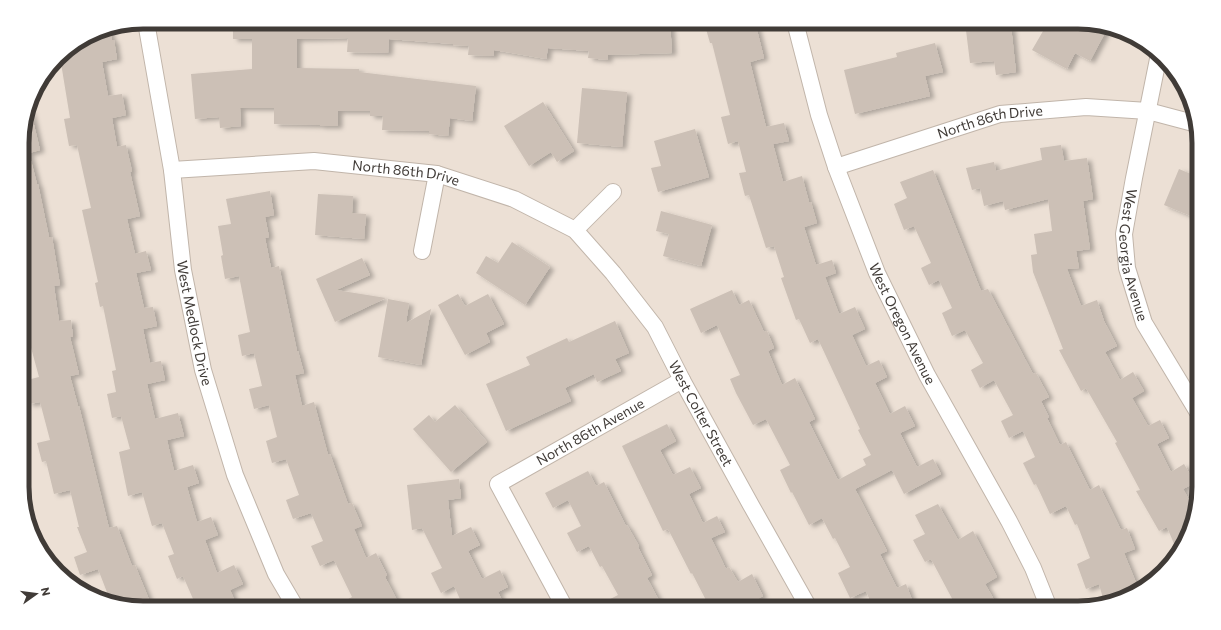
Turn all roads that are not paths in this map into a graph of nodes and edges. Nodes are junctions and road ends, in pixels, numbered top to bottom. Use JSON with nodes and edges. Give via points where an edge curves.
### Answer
{"nodes":[{"id":1,"x":147,"y":29,"type":"edge"},
{"id":2,"x":797,"y":29,"type":"edge"},
{"id":3,"x":1158,"y":62,"type":"edge"},
{"id":4,"x":1148,"y":111,"type":"junction"},
{"id":5,"x":1190,"y":122,"type":"edge"},
{"id":6,"x":836,"y":167,"type":"junction"},
{"id":7,"x":172,"y":170,"type":"junction"},
{"id":8,"x":437,"y":174,"type":"junction"},
{"id":9,"x":613,"y":192,"type":"dead end"},
{"id":10,"x":575,"y":230,"type":"junction"},
{"id":11,"x":422,"y":251,"type":"dead end"},
{"id":12,"x":682,"y":380,"type":"junction"},
{"id":13,"x":1192,"y":402,"type":"edge"},
{"id":14,"x":292,"y":601,"type":"edge"},
{"id":15,"x":561,"y":601,"type":"edge"},
{"id":16,"x":805,"y":601,"type":"edge"},
{"id":17,"x":1046,"y":601,"type":"edge"}],
"edges":[{"from":1,"to":7,"type":"street","name":"West Medlock Drive"},
{"from":2,"to":6,"type":"street","name":"West Oregon Avenue","via":[[818,115]]},
{"from":3,"to":4,"type":"street","name":"West Georgia Avenue"},
{"from":4,"to":5,"type":"street","name":"North 86th Drive"},
{"from":4,"to":6,"type":"street","name":"North 86th Drive","via":[[1086,106],[1000,114]]},
{"from":4,"to":13,"type":"street","name":"West Georgia Avenue","via":[[1124,234],[1128,268],[1144,323]]},
{"from":6,"to":17,"type":"street","name":"West Oregon Avenue","via":[[877,273],[927,375],[1009,521]]},
{"from":7,"to":8,"type":"street","name":"North 86th Drive","via":[[314,161]]},
{"from":7,"to":14,"type":"street","name":"West Medlock Drive","via":[[183,270],[203,370],[234,475],[276,574]]},
{"from":8,"to":10,"type":"street","name":"North 86th Drive","via":[[514,199]]},
{"from":8,"to":11,"type":"street"},
{"from":9,"to":10,"type":"street"},
{"from":10,"to":12,"type":"street","name":"West Colter Street","via":[[655,327]]},
{"from":12,"to":15,"type":"street","name":"North 86th Avenue","via":[[498,484]]},
{"from":12,"to":16,"type":"street","name":"West Colter Street"}]}
